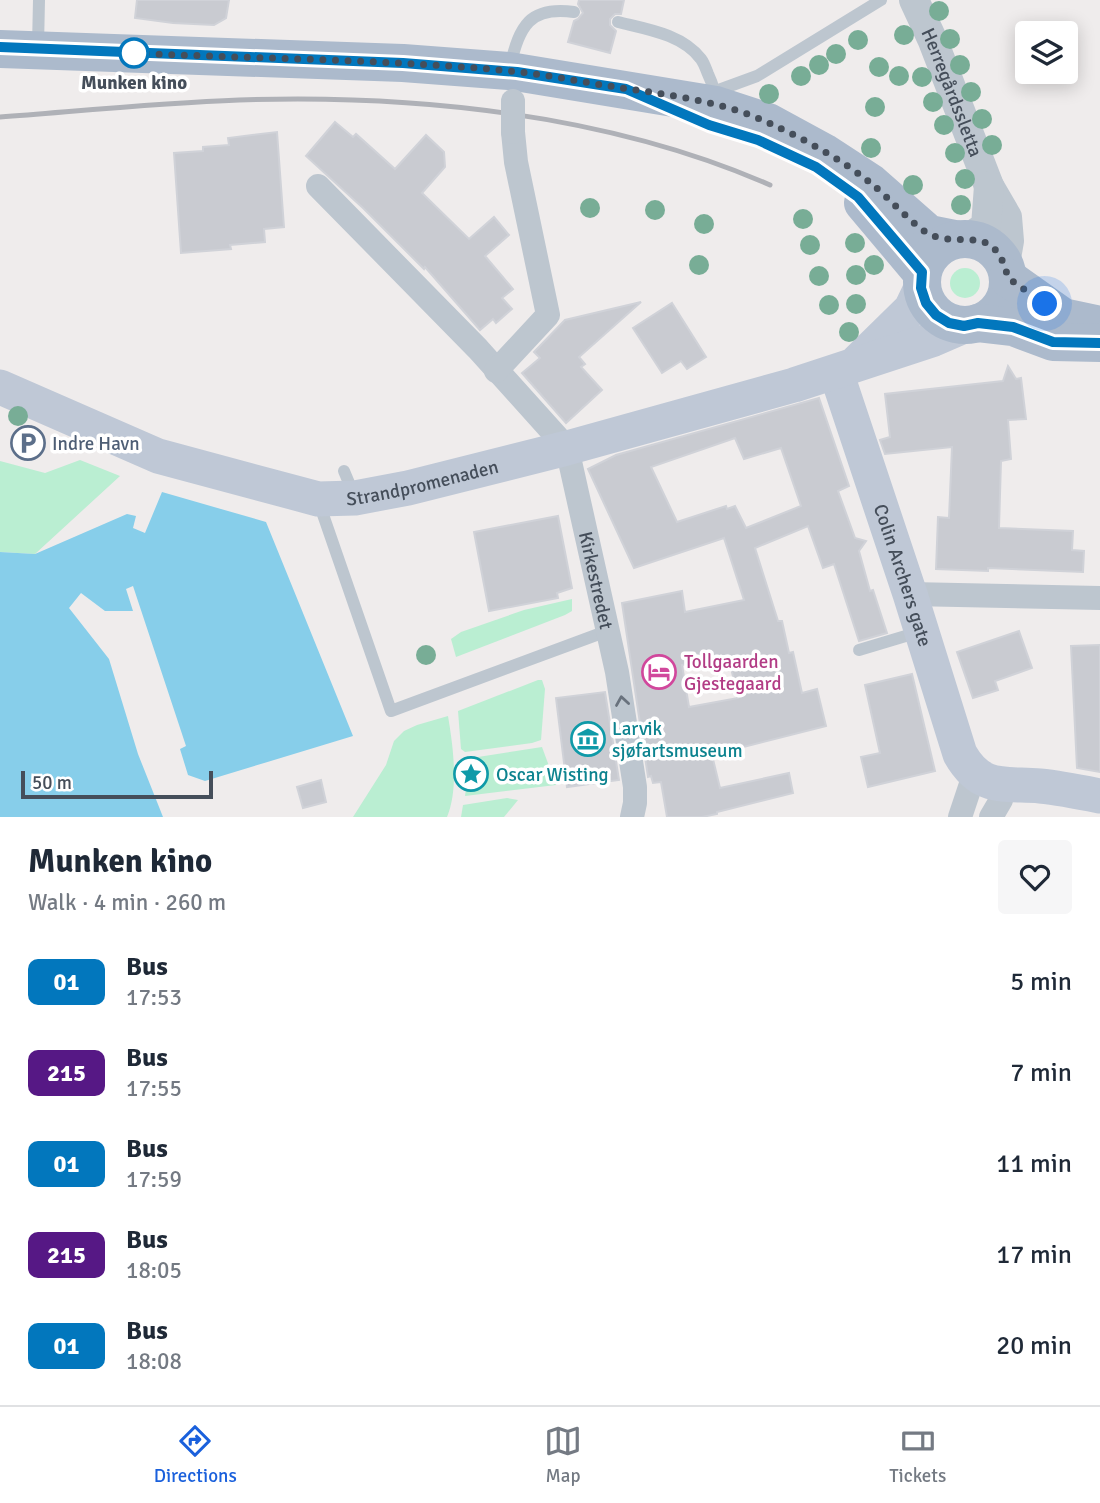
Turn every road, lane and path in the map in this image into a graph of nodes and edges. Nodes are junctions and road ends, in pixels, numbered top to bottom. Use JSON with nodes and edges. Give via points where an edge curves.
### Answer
{"nodes":[{"id":1,"x":39,"y":0,"type":"edge"},
{"id":2,"x":881,"y":0,"type":"edge"},
{"id":3,"x":914,"y":0,"type":"edge"},
{"id":4,"x":574,"y":12,"type":"dead end"},
{"id":5,"x":618,"y":22,"type":"dead end"},
{"id":6,"x":12,"y":49,"type":"edge"},
{"id":7,"x":512,"y":87,"type":"junction"},
{"id":8,"x":714,"y":107,"type":"junction"},
{"id":9,"x":318,"y":186,"type":"dead end"},
{"id":10,"x":989,"y":186,"type":"junction"},
{"id":11,"x":962,"y":239,"type":"junction"},
{"id":12,"x":1006,"y":271,"type":"junction"},
{"id":13,"x":921,"y":280,"type":"junction"},
{"id":14,"x":971,"y":324,"type":"junction"},
{"id":15,"x":1100,"y":325,"type":"edge"},
{"id":16,"x":1100,"y":343,"type":"edge"},
{"id":17,"x":844,"y":369,"type":"junction"},
{"id":18,"x":496,"y":371,"type":"junction"},
{"id":19,"x":0,"y":387,"type":"edge"},
{"id":20,"x":567,"y":448,"type":"junction"},
{"id":21,"x":318,"y":499,"type":"junction"},
{"id":22,"x":910,"y":594,"type":"junction"},
{"id":23,"x":1100,"y":598,"type":"edge"},
{"id":24,"x":607,"y":631,"type":"junction"},
{"id":25,"x":922,"y":631,"type":"junction"},
{"id":26,"x":859,"y":650,"type":"dead end"},
{"id":27,"x":990,"y":780,"type":"junction"},
{"id":28,"x":1100,"y":796,"type":"edge"},
{"id":29,"x":632,"y":817,"type":"edge"},
{"id":30,"x":960,"y":817,"type":"edge"},
{"id":31,"x":991,"y":817,"type":"edge"}],
"edges":[{"from":1,"to":6,"type":"lane"},
{"from":2,"to":8,"type":"lane"},
{"from":3,"to":10,"type":"street","name":"Herregårdssletta"},
{"from":4,"to":7,"type":"lane","via":[[557,10],[533,17],[517,39]]},
{"from":5,"to":8,"type":"lane","via":[[666,34],[688,46],[702,59]]},
{"from":6,"to":7,"type":"main road","via":[[403,63]]},
{"from":7,"to":8,"type":"main road","via":[[626,89]]},
{"from":7,"to":18,"type":"street","bridge":true,"via":[[516,162],[548,315]]},
{"from":8,"to":11,"type":"main road","via":[[768,122],[871,183],[929,234]]},
{"from":8,"to":13,"type":"main road","via":[[758,140],[816,167],[858,197]]},
{"from":9,"to":18,"type":"street"},
{"from":10,"to":11,"type":"street","name":"Herregårdssletta","via":[[986,226]]},
{"from":10,"to":12,"type":"street","name":"Herregårdssletta","via":[[1007,217]]},
{"from":11,"to":12,"type":"main road","via":[[985,242],[996,251]]},
{"from":11,"to":13,"type":"main road","via":[[939,246],[928,257]]},
{"from":12,"to":14,"type":"main road","via":[[1007,292],[1001,306]]},
{"from":12,"to":15,"type":"main road","via":[[1063,317]]},
{"from":13,"to":14,"type":"main road","via":[[926,303],[936,315],[949,323]]},
{"from":13,"to":17,"type":"main road","name":"Strandpromenaden","via":[[911,309]]},
{"from":14,"to":16,"type":"main road","via":[[1013,327],[1053,342]]},
{"from":14,"to":17,"type":"main road","name":"Strandpromenaden"},
{"from":17,"to":20,"type":"main road","name":"Strandpromenaden"},
{"from":17,"to":22,"type":"main road","name":"Colin Archers gate"},
{"from":18,"to":20,"type":"street"},
{"from":19,"to":21,"type":"main road","name":"Strandpromenaden","via":[[158,457]]},
{"from":20,"to":21,"type":"main road","name":"Strandpromenaden","via":[[408,488],[350,485]]},
{"from":20,"to":24,"type":"street","name":"Kirkestredet"},
{"from":21,"to":24,"type":"lane","via":[[391,711]]},
{"from":22,"to":23,"type":"street"},
{"from":22,"to":25,"type":"main road","name":"Colin Archers gate"},
{"from":29,"to":24,"type":"street","name":"Kirkestredet","one_way":true,"via":[[633,776]]},
{"from":25,"to":26,"type":"lane"},
{"from":25,"to":27,"type":"main road","name":"Colin Archers gate","via":[[960,754]]},
{"from":27,"to":28,"type":"main road"},
{"from":27,"to":30,"type":"street"},
{"from":27,"to":31,"type":"street","via":[[1001,800]]}]}
